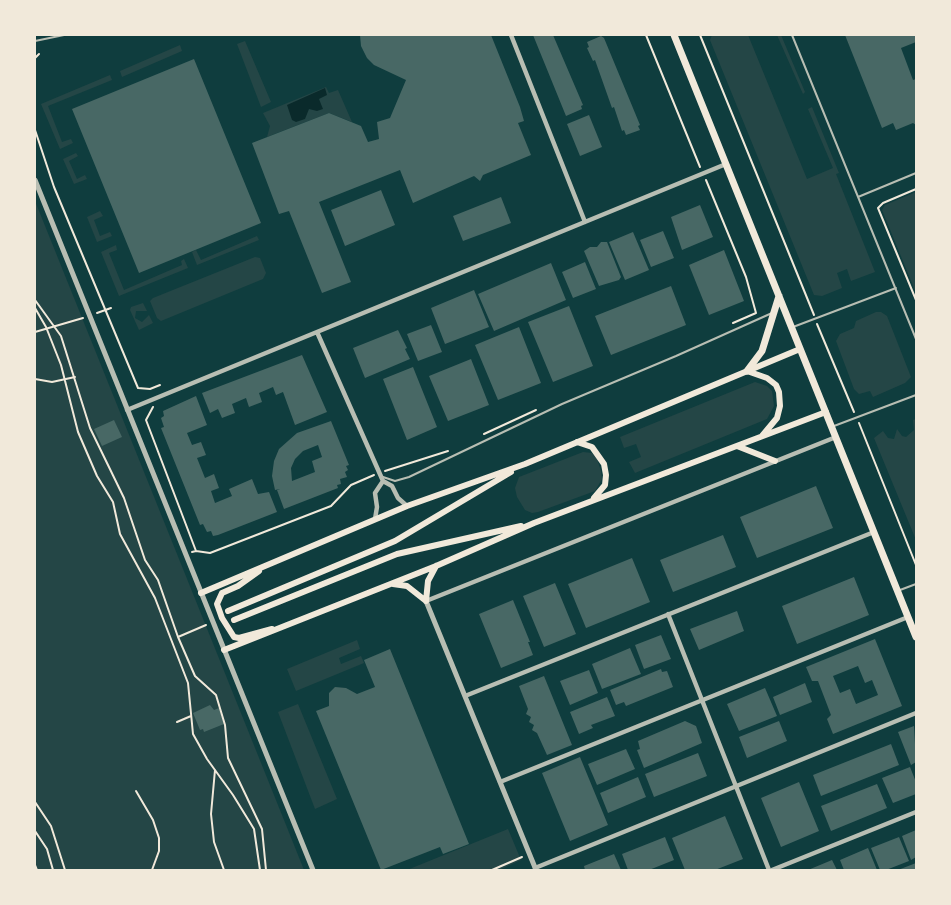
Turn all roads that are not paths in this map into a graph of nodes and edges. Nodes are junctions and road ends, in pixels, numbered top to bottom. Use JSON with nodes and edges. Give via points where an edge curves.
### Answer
{"nodes":[{"id":1,"x":64,"y":35,"type":"edge"},
{"id":2,"x":511,"y":35,"type":"edge"},
{"id":3,"x":792,"y":35,"type":"edge"},
{"id":4,"x":677,"y":36,"type":"edge"},
{"id":5,"x":35,"y":41,"type":"edge"},
{"id":6,"x":726,"y":164,"type":"junction"},
{"id":7,"x":916,"y":173,"type":"edge"},
{"id":8,"x":35,"y":180,"type":"edge"},
{"id":9,"x":858,"y":197,"type":"junction"},
{"id":10,"x":585,"y":222,"type":"junction"},
{"id":11,"x":896,"y":288,"type":"junction"},
{"id":12,"x":779,"y":296,"type":"junction"},
{"id":13,"x":775,"y":311,"type":"junction"},
{"id":14,"x":792,"y":328,"type":"junction"},
{"id":15,"x":317,"y":332,"type":"junction"},
{"id":16,"x":916,"y":339,"type":"edge"},
{"id":17,"x":800,"y":349,"type":"junction"},
{"id":18,"x":746,"y":371,"type":"junction"},
{"id":19,"x":916,"y":395,"type":"edge"},
{"id":20,"x":127,"y":410,"type":"junction"},
{"id":21,"x":826,"y":412,"type":"junction"},
{"id":22,"x":832,"y":426,"type":"junction"},
{"id":23,"x":761,"y":437,"type":"junction"},
{"id":24,"x":836,"y":437,"type":"junction"},
{"id":25,"x":577,"y":442,"type":"junction"},
{"id":26,"x":737,"y":446,"type":"junction"},
{"id":27,"x":775,"y":461,"type":"junction"},
{"id":28,"x":525,"y":464,"type":"junction"},
{"id":29,"x":381,"y":477,"type":"junction"},
{"id":30,"x":590,"y":502,"type":"junction"},
{"id":31,"x":407,"y":506,"type":"junction"},
{"id":32,"x":375,"y":520,"type":"junction"},
{"id":33,"x":534,"y":523,"type":"junction"},
{"id":34,"x":874,"y":532,"type":"junction"},
{"id":35,"x":266,"y":566,"type":"junction"},
{"id":36,"x":436,"y":566,"type":"junction"},
{"id":37,"x":391,"y":584,"type":"junction"},
{"id":38,"x":916,"y":584,"type":"edge"},
{"id":39,"x":898,"y":591,"type":"junction"},
{"id":40,"x":201,"y":593,"type":"junction"},
{"id":41,"x":426,"y":601,"type":"junction"},
{"id":42,"x":228,"y":611,"type":"dead end"},
{"id":43,"x":668,"y":614,"type":"junction"},
{"id":44,"x":908,"y":617,"type":"junction"},
{"id":45,"x":234,"y":620,"type":"dead end"},
{"id":46,"x":286,"y":626,"type":"junction"},
{"id":47,"x":916,"y":637,"type":"edge"},
{"id":48,"x":224,"y":650,"type":"junction"},
{"id":49,"x":465,"y":696,"type":"junction"},
{"id":50,"x":702,"y":700,"type":"junction"},
{"id":51,"x":916,"y":713,"type":"edge"},
{"id":52,"x":500,"y":782,"type":"junction"},
{"id":53,"x":736,"y":786,"type":"junction"},
{"id":54,"x":916,"y":812,"type":"edge"},
{"id":55,"x":535,"y":869,"type":"edge"},
{"id":56,"x":314,"y":870,"type":"edge"},
{"id":57,"x":770,"y":870,"type":"edge"}],
"edges":[{"from":1,"to":5,"type":"lane"},
{"from":2,"to":10,"type":"street"},
{"from":3,"to":9,"type":"lane"},
{"from":4,"to":6,"type":"main road"},
{"from":6,"to":10,"type":"street"},
{"from":6,"to":12,"type":"main road"},
{"from":7,"to":9,"type":"lane"},
{"from":8,"to":20,"type":"street"},
{"from":9,"to":11,"type":"lane"},
{"from":10,"to":15,"type":"street"},
{"from":11,"to":14,"type":"lane"},
{"from":11,"to":16,"type":"lane"},
{"from":12,"to":13,"type":"main road"},
{"from":12,"to":14,"type":"main road"},
{"from":13,"to":18,"type":"main road","via":[[762,351]]},
{"from":13,"to":29,"type":"lane","via":[[543,413],[409,477],[395,481]]},
{"from":14,"to":17,"type":"main road"},
{"from":15,"to":20,"type":"street"},
{"from":15,"to":29,"type":"street"},
{"from":17,"to":18,"type":"main road"},
{"from":17,"to":21,"type":"main road"},
{"from":18,"to":23,"type":"main road","via":[[767,378],[779,392],[777,418]]},
{"from":18,"to":25,"type":"main road"},
{"from":19,"to":22,"type":"lane"},
{"from":20,"to":40,"type":"street"},
{"from":21,"to":22,"type":"main road"},
{"from":21,"to":23,"type":"main road"},
{"from":22,"to":24,"type":"main road"},
{"from":23,"to":26,"type":"main road"},
{"from":24,"to":27,"type":"street"},
{"from":24,"to":34,"type":"main road"},
{"from":25,"to":28,"type":"main road"},
{"from":25,"to":30,"type":"main road","via":[[592,447],[606,475],[600,494]]},
{"from":26,"to":27,"type":"main road"},
{"from":26,"to":30,"type":"main road"},
{"from":27,"to":41,"type":"street"},
{"from":28,"to":31,"type":"main road"},
{"from":28,"to":42,"type":"main road","via":[[395,541]]},
{"from":29,"to":31,"type":"street"},
{"from":29,"to":32,"type":"street","via":[[375,493]]},
{"from":30,"to":33,"type":"main road"},
{"from":31,"to":32,"type":"main road"},
{"from":32,"to":35,"type":"main road"},
{"from":33,"to":36,"type":"main road"},
{"from":33,"to":45,"type":"main road","via":[[397,554]]},
{"from":34,"to":39,"type":"main road"},
{"from":34,"to":43,"type":"street"},
{"from":35,"to":40,"type":"main road"},
{"from":35,"to":46,"type":"main road","via":[[227,590],[217,604],[236,638]]},
{"from":36,"to":37,"type":"main road"},
{"from":36,"to":41,"type":"main road","via":[[428,581]]},
{"from":37,"to":41,"type":"main road","via":[[406,586]]},
{"from":37,"to":46,"type":"main road"},
{"from":38,"to":39,"type":"lane"},
{"from":39,"to":44,"type":"main road"},
{"from":40,"to":48,"type":"street"},
{"from":41,"to":49,"type":"street"},
{"from":43,"to":49,"type":"street"},
{"from":43,"to":50,"type":"street"},
{"from":44,"to":47,"type":"main road"},
{"from":44,"to":50,"type":"street"},
{"from":46,"to":48,"type":"main road"},
{"from":48,"to":56,"type":"street"},
{"from":49,"to":52,"type":"street"},
{"from":50,"to":52,"type":"street"},
{"from":50,"to":53,"type":"street"},
{"from":51,"to":53,"type":"street"},
{"from":52,"to":55,"type":"street"},
{"from":53,"to":55,"type":"street"},
{"from":53,"to":57,"type":"street"},
{"from":54,"to":57,"type":"street"}]}
